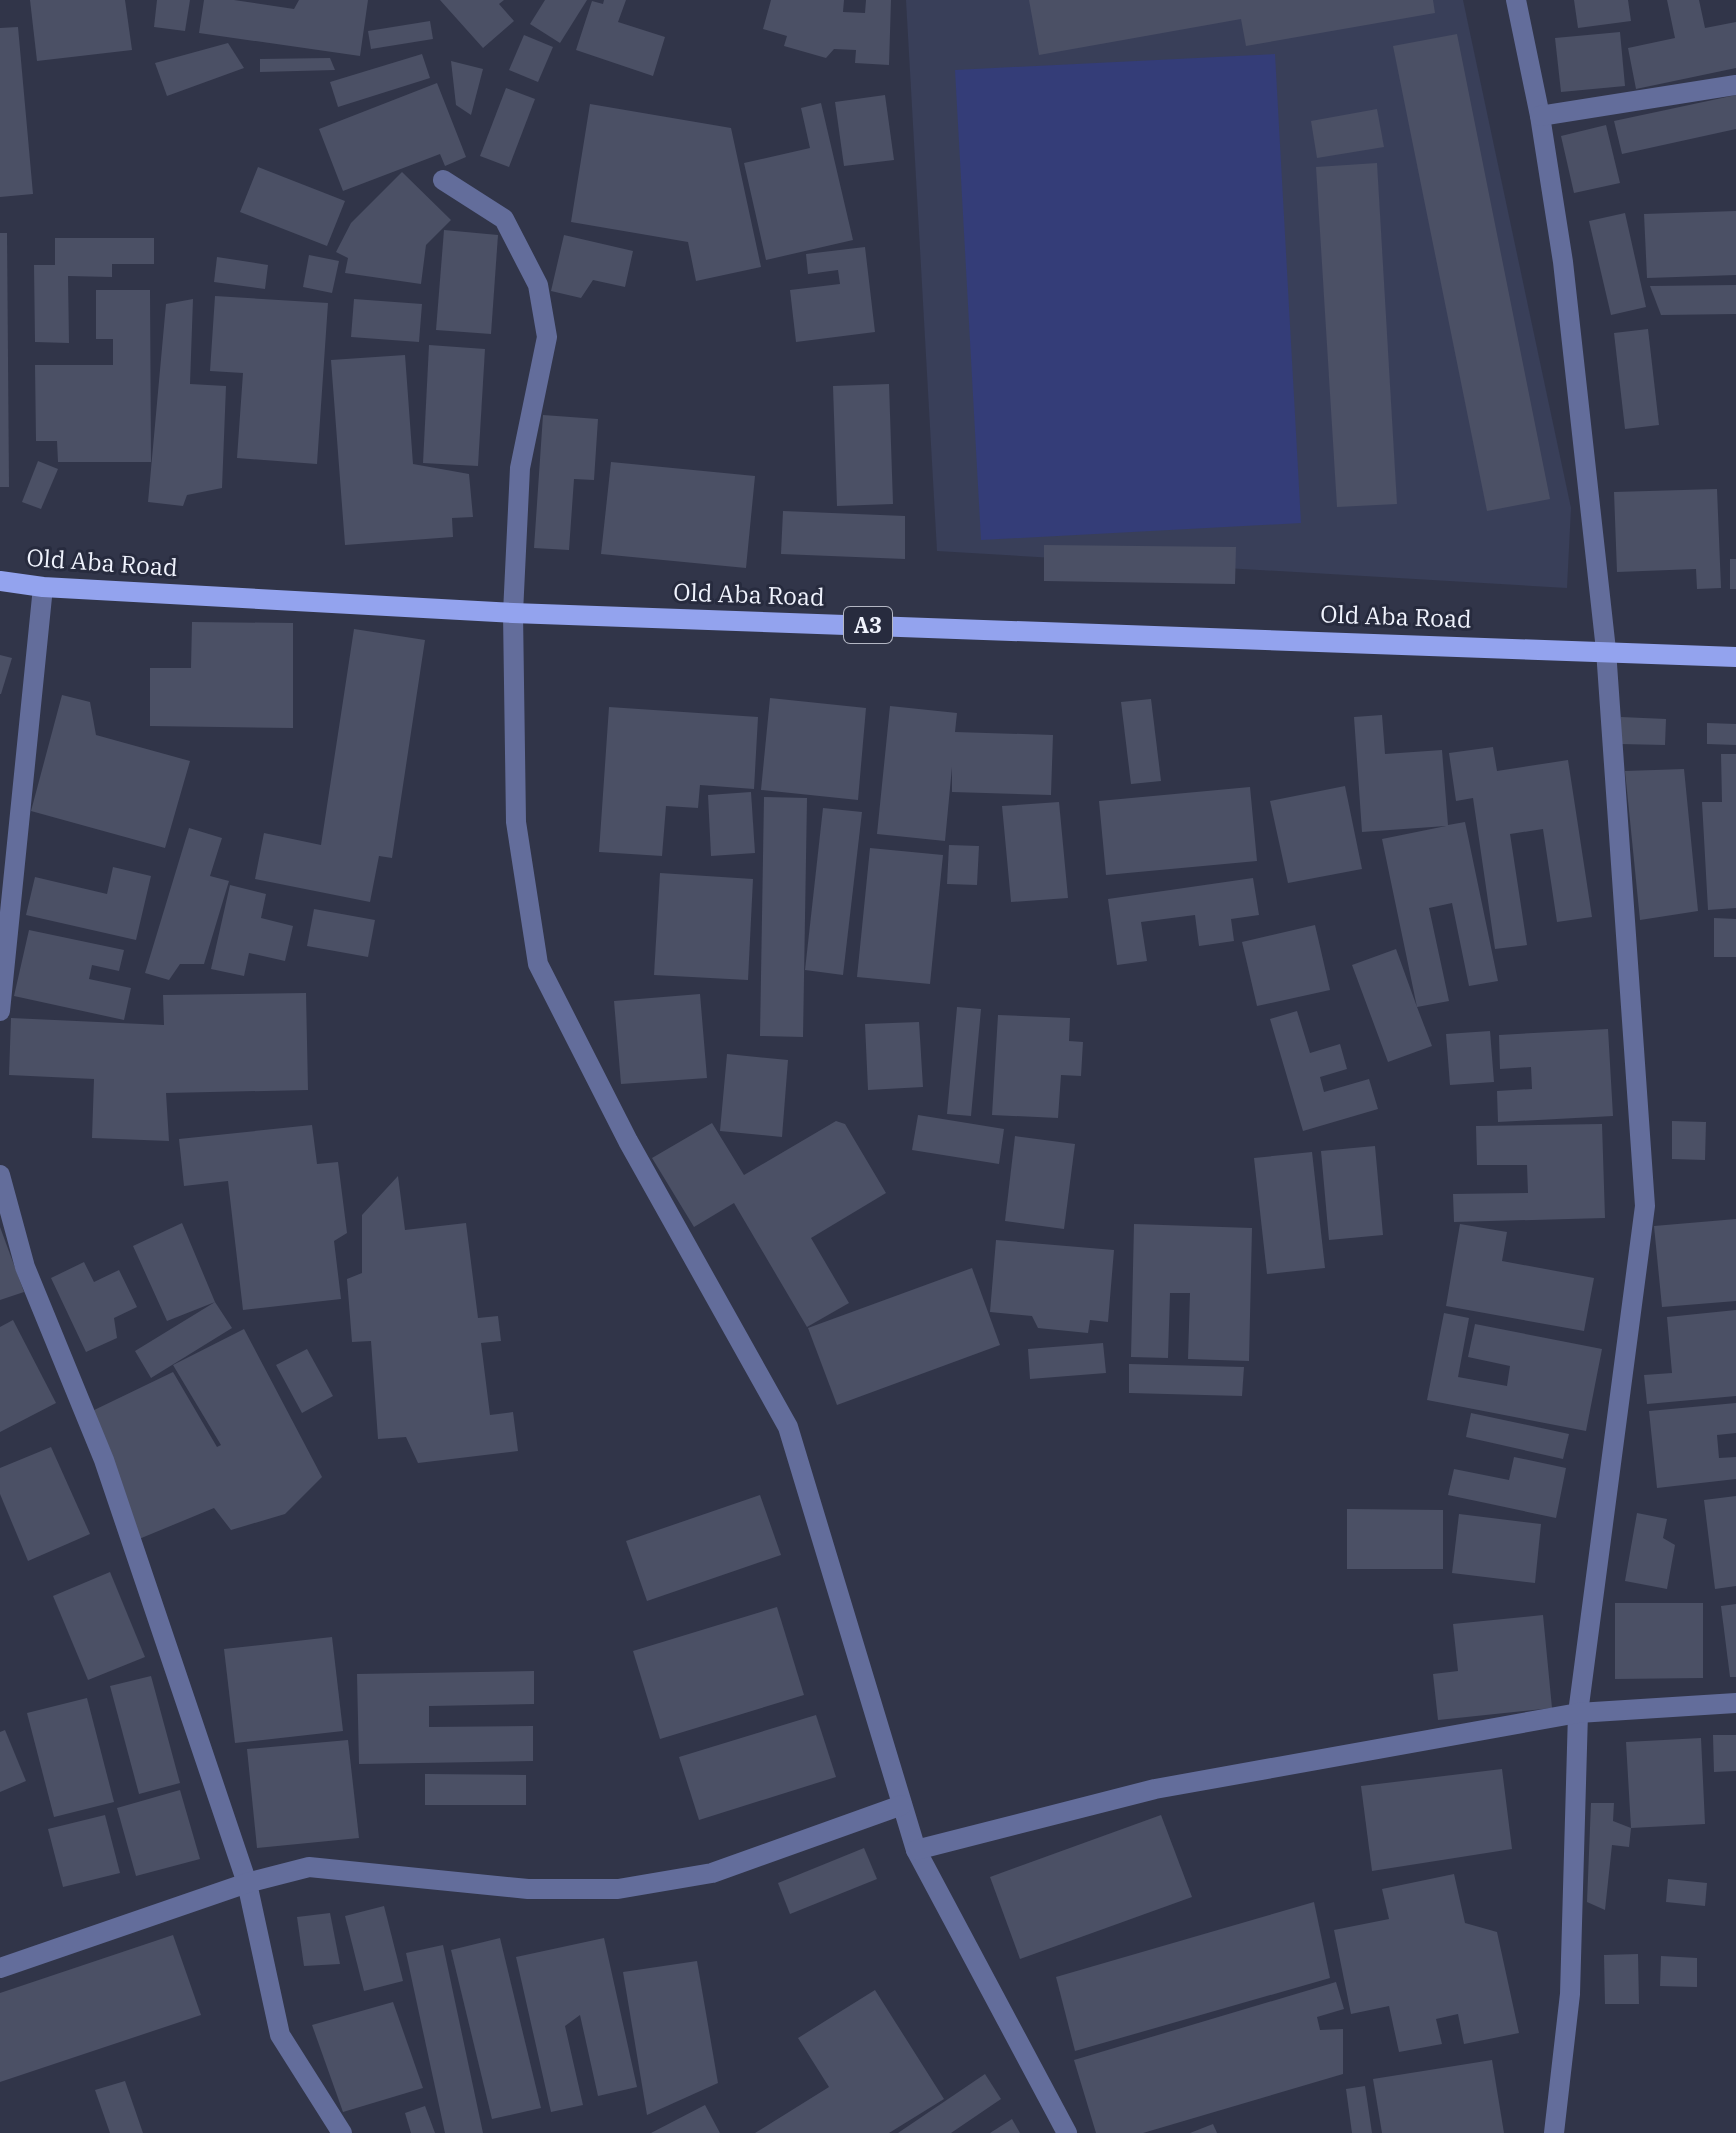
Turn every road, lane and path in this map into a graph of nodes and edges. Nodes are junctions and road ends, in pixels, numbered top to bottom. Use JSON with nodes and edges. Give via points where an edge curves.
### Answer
{"nodes":[{"id":1,"x":1516,"y":0,"type":"edge"},
{"id":2,"x":1736,"y":85,"type":"edge"},
{"id":3,"x":1540,"y":116,"type":"junction"},
{"id":4,"x":443,"y":180,"type":"dead end"},
{"id":5,"x":0,"y":581,"type":"edge"},
{"id":6,"x":43,"y":587,"type":"junction"},
{"id":7,"x":513,"y":613,"type":"junction"},
{"id":8,"x":1606,"y":650,"type":"junction"},
{"id":9,"x":1736,"y":657,"type":"edge"},
{"id":10,"x":0,"y":1011,"type":"edge"},
{"id":11,"x":0,"y":1175,"type":"edge"},
{"id":12,"x":1736,"y":1703,"type":"edge"},
{"id":13,"x":1578,"y":1713,"type":"junction"},
{"id":14,"x":902,"y":1805,"type":"junction"},
{"id":15,"x":916,"y":1850,"type":"junction"},
{"id":16,"x":247,"y":1883,"type":"junction"},
{"id":17,"x":0,"y":1968,"type":"edge"},
{"id":18,"x":342,"y":2133,"type":"edge"},
{"id":19,"x":1067,"y":2133,"type":"edge"},
{"id":20,"x":1554,"y":2133,"type":"edge"}],
"edges":[{"from":1,"to":3,"type":"street"},
{"from":2,"to":3,"type":"street"},
{"from":3,"to":8,"type":"street","via":[[1563,262]]},
{"from":4,"to":7,"type":"street","via":[[504,219],[538,285],[547,337],[520,468]]},
{"from":5,"to":6,"type":"main road","name":"Old Aba Road","number":"A3"},
{"from":6,"to":7,"type":"main road","name":"Old Aba Road","number":"A3"},
{"from":6,"to":10,"type":"street"},
{"from":7,"to":8,"type":"main road","name":"Old Aba Road","number":"A3"},
{"from":7,"to":14,"type":"street","via":[[516,822],[538,964],[628,1141],[788,1427]]},
{"from":8,"to":9,"type":"main road","name":"Old Aba Road","number":"A3"},
{"from":8,"to":13,"type":"street","via":[[1645,1206]]},
{"from":11,"to":16,"type":"street","via":[[25,1267],[104,1460]]},
{"from":12,"to":13,"type":"street"},
{"from":13,"to":15,"type":"street","via":[[1155,1789]]},
{"from":13,"to":20,"type":"street","via":[[1570,1994]]},
{"from":14,"to":15,"type":"street"},
{"from":14,"to":16,"type":"street","via":[[712,1873],[618,1889],[528,1889],[309,1867]]},
{"from":15,"to":19,"type":"street"},
{"from":16,"to":17,"type":"street"},
{"from":16,"to":18,"type":"street","via":[[280,2035]]}]}
